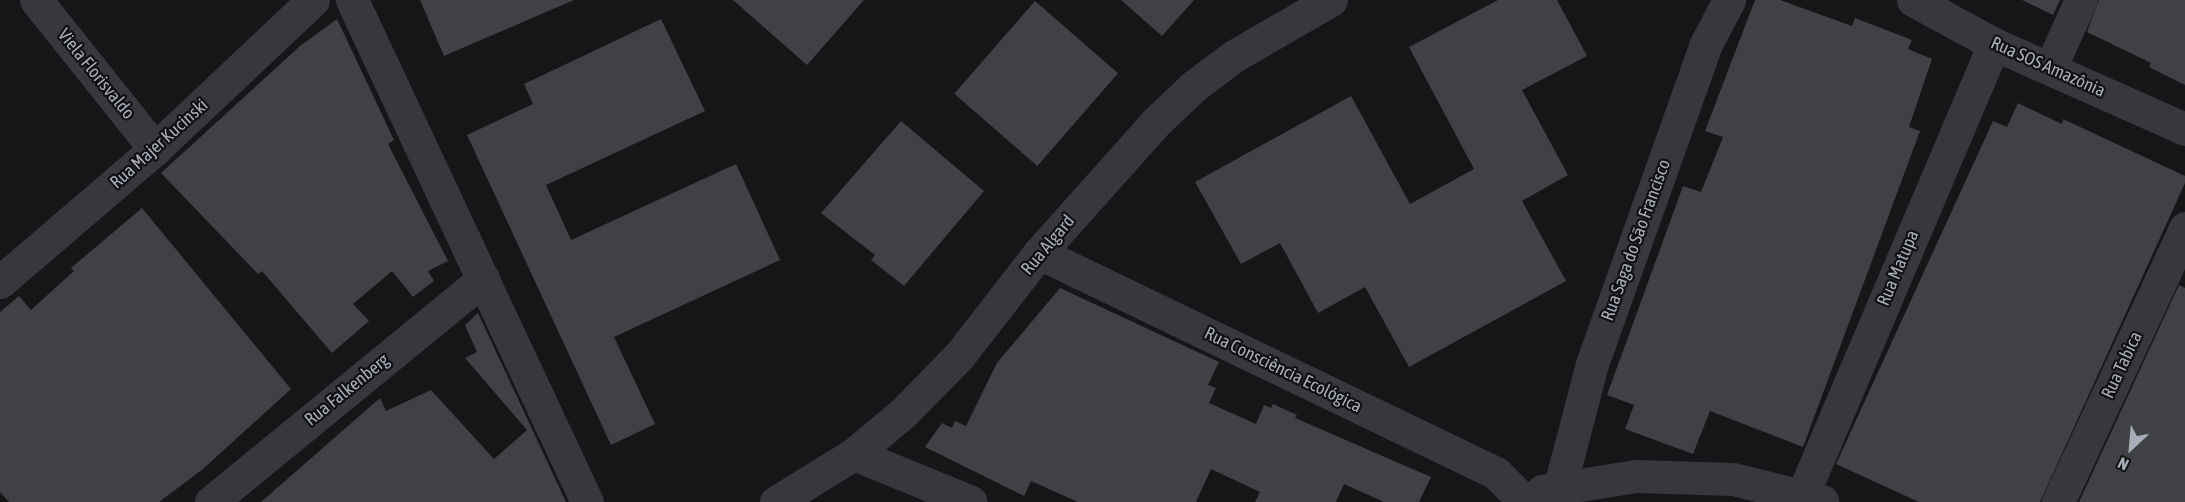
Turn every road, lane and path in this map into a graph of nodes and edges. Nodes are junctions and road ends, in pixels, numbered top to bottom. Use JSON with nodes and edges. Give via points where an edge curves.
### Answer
{"nodes":[{"id":1,"x":36,"y":0,"type":"edge"},
{"id":2,"x":313,"y":0,"type":"edge"},
{"id":3,"x":352,"y":0,"type":"edge"},
{"id":4,"x":1331,"y":0,"type":"edge"},
{"id":5,"x":1729,"y":0,"type":"edge"},
{"id":6,"x":1913,"y":0,"type":"edge"},
{"id":7,"x":2081,"y":0,"type":"edge"},
{"id":8,"x":1994,"y":44,"type":"junction"},
{"id":9,"x":2051,"y":66,"type":"junction"},
{"id":10,"x":2185,"y":129,"type":"edge"},
{"id":11,"x":156,"y":149,"type":"junction"},
{"id":12,"x":2185,"y":228,"type":"edge"},
{"id":13,"x":1039,"y":253,"type":"junction"},
{"id":14,"x":483,"y":279,"type":"junction"},
{"id":15,"x":0,"y":282,"type":"edge"},
{"id":16,"x":855,"y":454,"type":"junction"},
{"id":17,"x":1560,"y":486,"type":"junction"},
{"id":18,"x":1813,"y":498,"type":"edge"},
{"id":19,"x":1512,"y":500,"type":"edge"},
{"id":20,"x":210,"y":502,"type":"edge"},
{"id":21,"x":587,"y":502,"type":"edge"},
{"id":22,"x":776,"y":502,"type":"edge"},
{"id":23,"x":971,"y":502,"type":"edge"},
{"id":24,"x":2058,"y":502,"type":"edge"}],
"edges":[{"from":1,"to":11,"type":"street","name":"Viela Florisvaldo"},
{"from":2,"to":11,"type":"street","name":"Rua Majer Kucinski"},
{"from":3,"to":14,"type":"street"},
{"from":4,"to":13,"type":"street","name":"Rua Algard","via":[[1234,56],[1194,86],[1156,122]]},
{"from":5,"to":17,"type":"street","name":"Rua Saga do São Francisco","via":[[1705,46],[1596,353]]},
{"from":6,"to":8,"type":"street","name":"Rua SOS Amazônia"},
{"from":7,"to":9,"type":"street"},
{"from":8,"to":9,"type":"street","name":"Rua SOS Amazônia"},
{"from":8,"to":18,"type":"street","name":"Rua Matupa"},
{"from":9,"to":10,"type":"street","name":"Rua SOS Amazônia"},
{"from":11,"to":15,"type":"street","name":"Rua Majer Kucinski"},
{"from":12,"to":24,"type":"street","name":"Rua Tabica"},
{"from":13,"to":16,"type":"street","name":"Rua Algard","via":[[959,356],[885,431]]},
{"from":13,"to":19,"type":"street","name":"Rua Consciência Ecológica","via":[[1496,473]]},
{"from":14,"to":20,"type":"street","name":"Rua Falkenberg"},
{"from":14,"to":21,"type":"street"},
{"from":16,"to":22,"type":"street","name":"Rua Algard"},
{"from":16,"to":23,"type":"street"},
{"from":17,"to":18,"type":"street","via":[[1636,476],[1733,479]]},
{"from":17,"to":19,"type":"street"}]}
